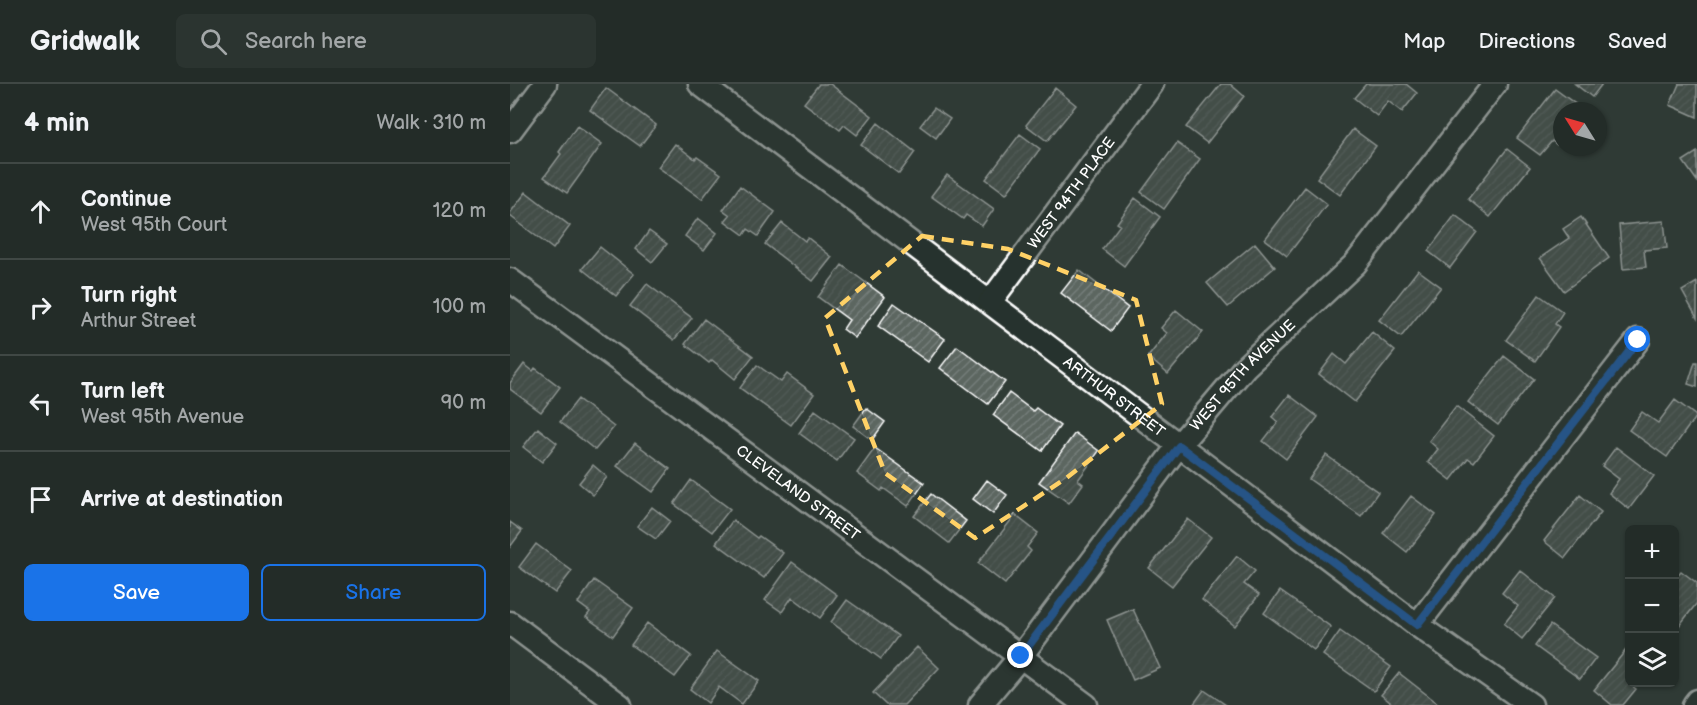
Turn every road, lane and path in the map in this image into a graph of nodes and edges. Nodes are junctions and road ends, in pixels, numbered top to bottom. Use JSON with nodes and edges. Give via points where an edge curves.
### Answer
{"nodes":[{"id":1,"x":545,"y":84,"type":"edge"},
{"id":2,"x":700,"y":84,"type":"edge"},
{"id":3,"x":1152,"y":84,"type":"edge"},
{"id":4,"x":1495,"y":84,"type":"edge"},
{"id":5,"x":510,"y":131,"type":"edge"},
{"id":6,"x":510,"y":280,"type":"edge"},
{"id":7,"x":990,"y":302,"type":"junction"},
{"id":8,"x":1638,"y":340,"type":"dead end"},
{"id":9,"x":1179,"y":446,"type":"junction"},
{"id":10,"x":510,"y":623,"type":"edge"},
{"id":11,"x":1417,"y":625,"type":"junction"},
{"id":12,"x":1021,"y":656,"type":"junction"},
{"id":13,"x":1697,"y":701,"type":"edge"},
{"id":14,"x":620,"y":705,"type":"edge"},
{"id":15,"x":980,"y":705,"type":"edge"},
{"id":16,"x":1086,"y":705,"type":"edge"},
{"id":17,"x":1532,"y":705,"type":"edge"},
{"id":18,"x":1694,"y":705,"type":"edge"}],
"edges":[{"from":1,"to":5,"type":"street"},
{"from":2,"to":7,"type":"street","name":"ARTHUR STREET"},
{"from":3,"to":7,"type":"street","name":"WEST 94TH PLACE"},
{"from":4,"to":9,"type":"street","name":"WEST 95TH AVENUE","via":[[1355,264],[1245,367]]},
{"from":6,"to":12,"type":"street","name":"CLEVELAND STREET"},
{"from":7,"to":9,"type":"street","name":"ARTHUR STREET"},
{"from":8,"to":11,"type":"street"},
{"from":9,"to":11,"type":"street","name":"ARTHUR STREET"},
{"from":9,"to":12,"type":"street","name":"WEST 95TH AVENUE"},
{"from":10,"to":14,"type":"street"},
{"from":11,"to":17,"type":"street","name":"ARTHUR STREET"},
{"from":12,"to":15,"type":"street","name":"WEST 95TH AVENUE"},
{"from":12,"to":16,"type":"street","name":"CLEVELAND STREET"},
{"from":13,"to":18,"type":"street"}]}
